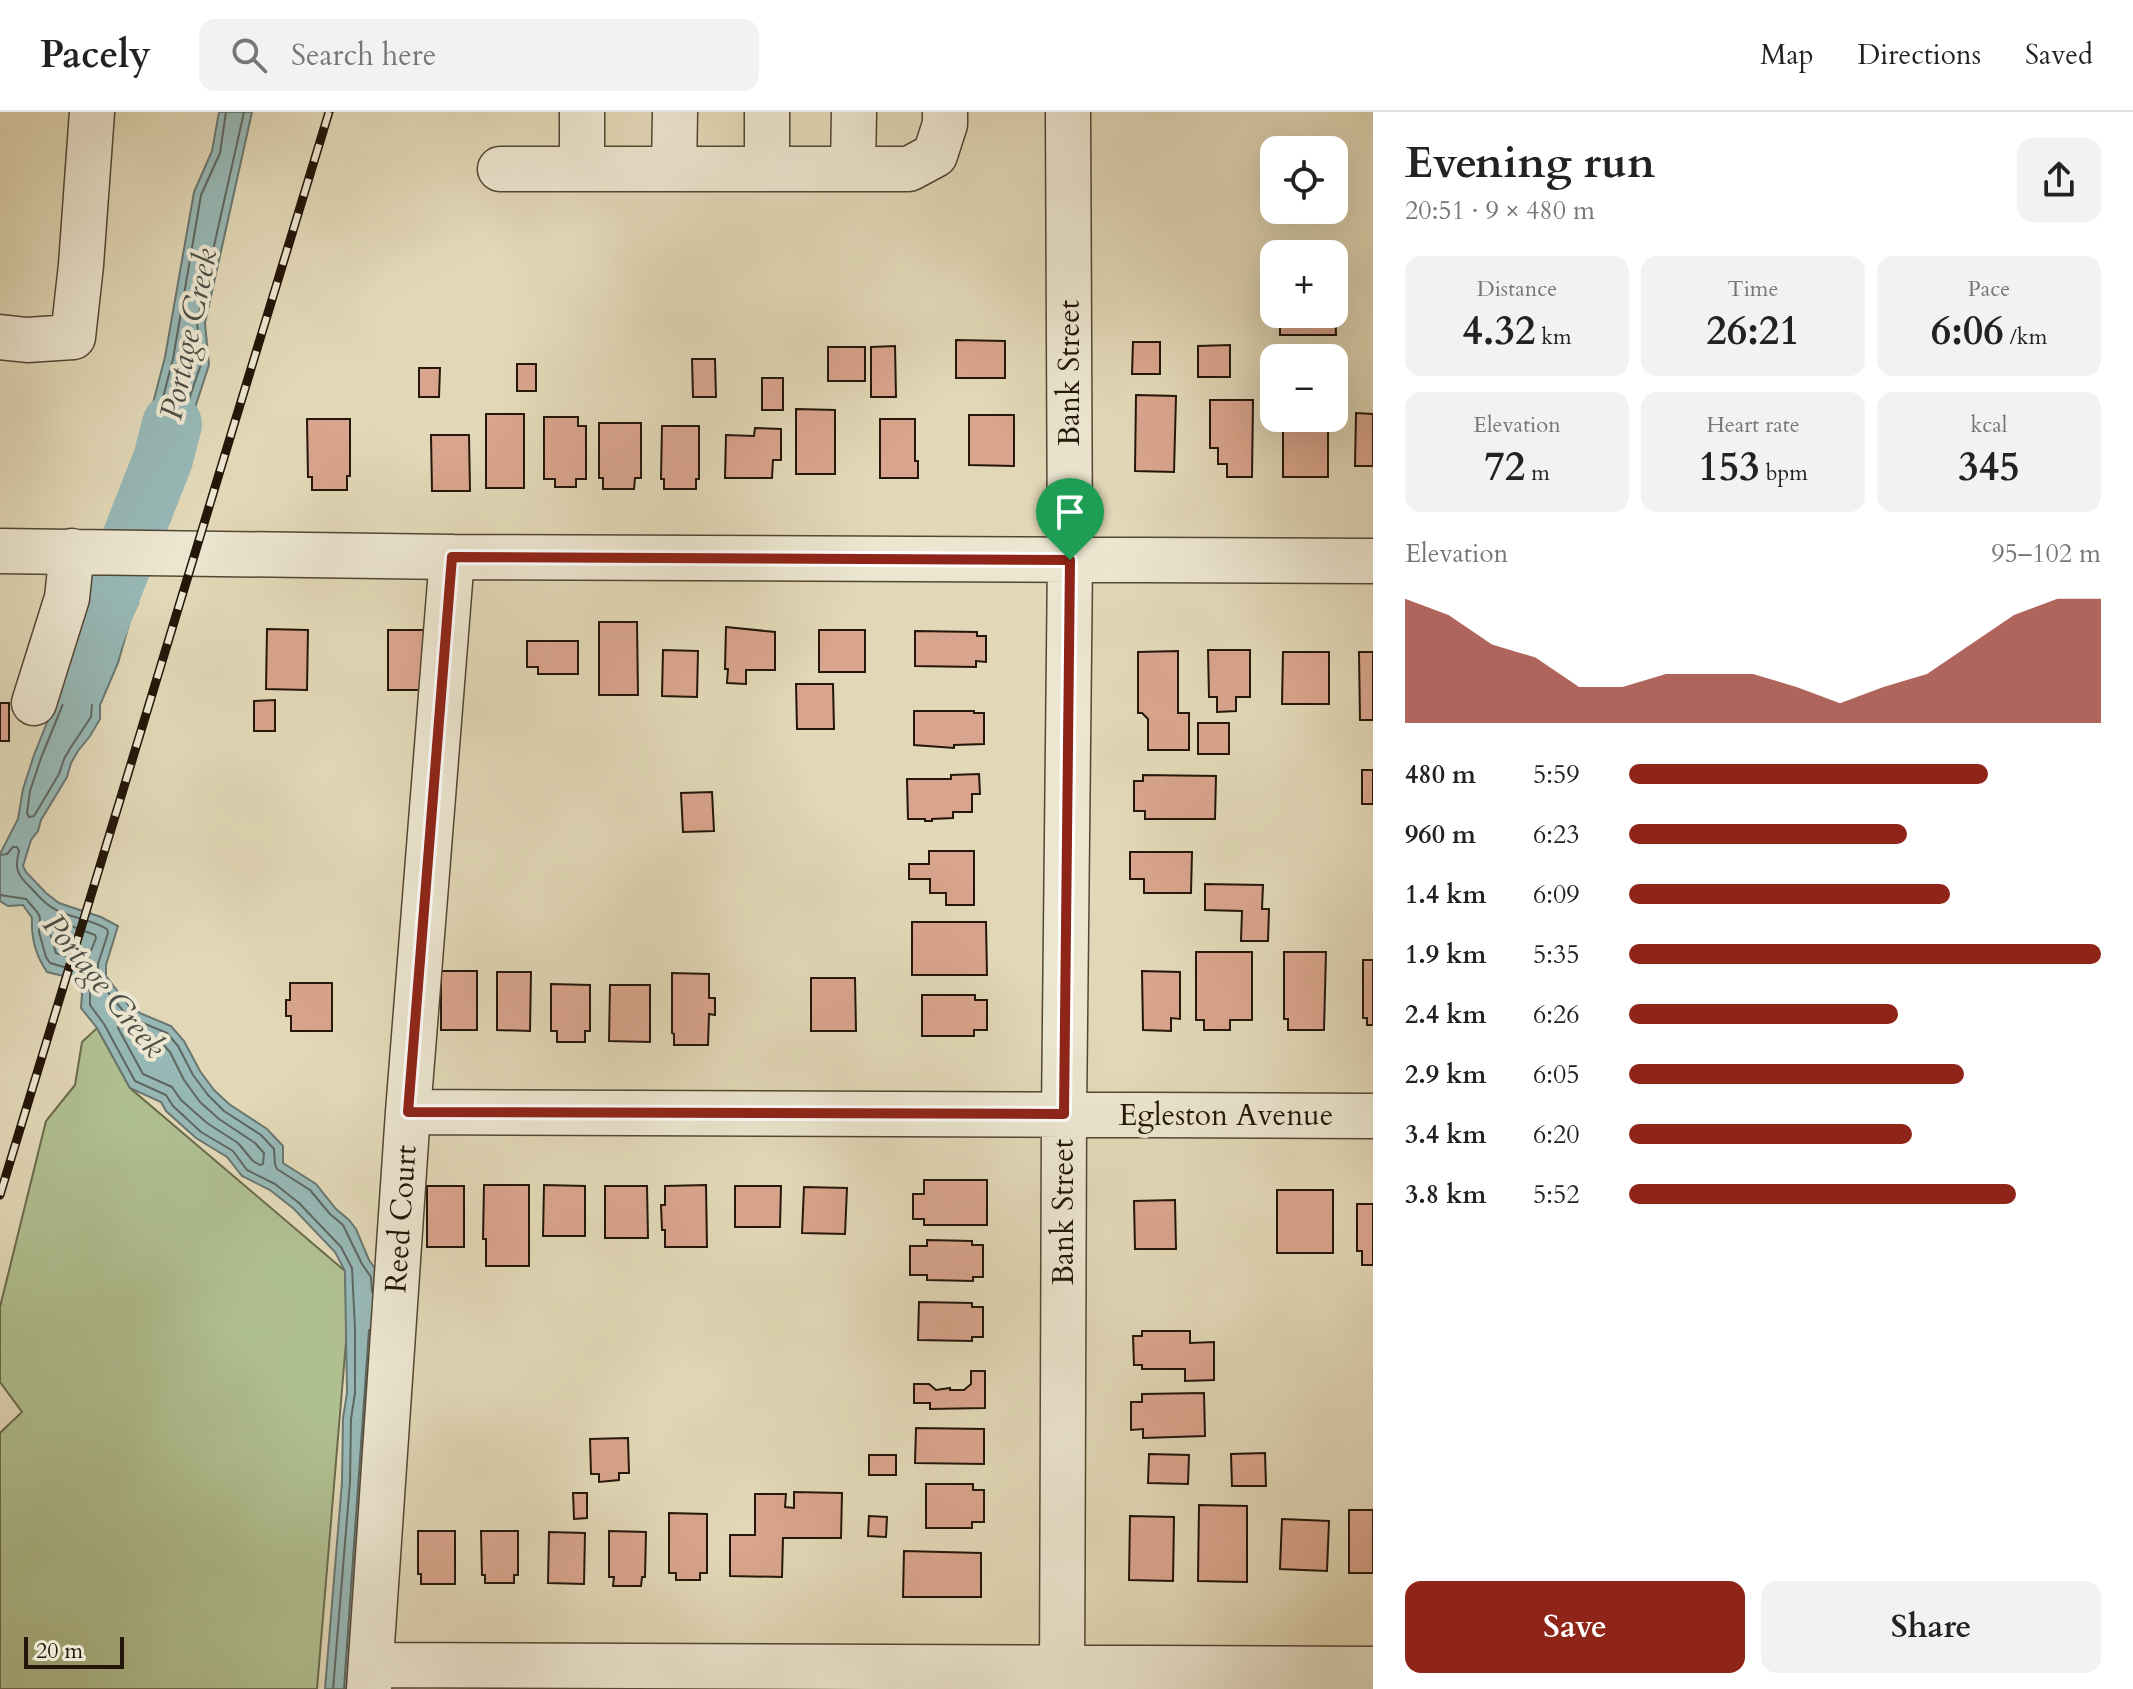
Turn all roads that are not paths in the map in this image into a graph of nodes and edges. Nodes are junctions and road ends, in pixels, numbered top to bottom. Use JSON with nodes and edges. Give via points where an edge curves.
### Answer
{"nodes":[{"id":1,"x":92,"y":112,"type":"edge"},
{"id":2,"x":582,"y":112,"type":"edge"},
{"id":3,"x":675,"y":112,"type":"edge"},
{"id":4,"x":767,"y":112,"type":"edge"},
{"id":5,"x":854,"y":112,"type":"edge"},
{"id":6,"x":945,"y":112,"type":"edge"},
{"id":7,"x":1068,"y":112,"type":"edge"},
{"id":8,"x":500,"y":169,"type":"dead end"},
{"id":9,"x":582,"y":169,"type":"junction"},
{"id":10,"x":674,"y":169,"type":"junction"},
{"id":11,"x":767,"y":169,"type":"junction"},
{"id":12,"x":853,"y":169,"type":"junction"},
{"id":13,"x":0,"y":337,"type":"edge"},
{"id":14,"x":0,"y":551,"type":"edge"},
{"id":15,"x":91,"y":551,"type":"junction"},
{"id":16,"x":452,"y":557,"type":"junction"},
{"id":17,"x":1070,"y":560,"type":"junction"},
{"id":18,"x":1373,"y":561,"type":"edge"},
{"id":19,"x":34,"y":703,"type":"dead end"},
{"id":20,"x":408,"y":1112,"type":"junction"},
{"id":21,"x":1064,"y":1114,"type":"junction"},
{"id":22,"x":1373,"y":1116,"type":"edge"},
{"id":23,"x":1373,"y":1669,"type":"edge"},
{"id":24,"x":370,"y":1677,"type":"edge"},
{"id":25,"x":1062,"y":1678,"type":"edge"}],
"edges":[{"from":1,"to":13,"type":"street","via":[[73,337]]},
{"from":2,"to":9,"type":"street"},
{"from":3,"to":10,"type":"street"},
{"from":4,"to":11,"type":"street"},
{"from":5,"to":12,"type":"street"},
{"from":6,"to":12,"type":"street","via":[[935,155],[909,169]]},
{"from":7,"to":17,"type":"street","name":"Bank Street"},
{"from":8,"to":9,"type":"street"},
{"from":9,"to":10,"type":"street"},
{"from":10,"to":11,"type":"street"},
{"from":11,"to":12,"type":"street"},
{"from":14,"to":15,"type":"street"},
{"from":15,"to":16,"type":"street"},
{"from":15,"to":19,"type":"street","via":[[67,598]]},
{"from":16,"to":17,"type":"street"},
{"from":16,"to":20,"type":"street","name":"Reed Court"},
{"from":17,"to":18,"type":"street"},
{"from":17,"to":21,"type":"street","name":"Bank Street"},
{"from":20,"to":21,"type":"street","name":"Egleston Avenue"},
{"from":20,"to":24,"type":"street","name":"Reed Court"},
{"from":21,"to":22,"type":"street","name":"Egleston Avenue"},
{"from":21,"to":25,"type":"street","name":"Bank Street"},
{"from":23,"to":25,"type":"street"},
{"from":24,"to":25,"type":"street"}]}
